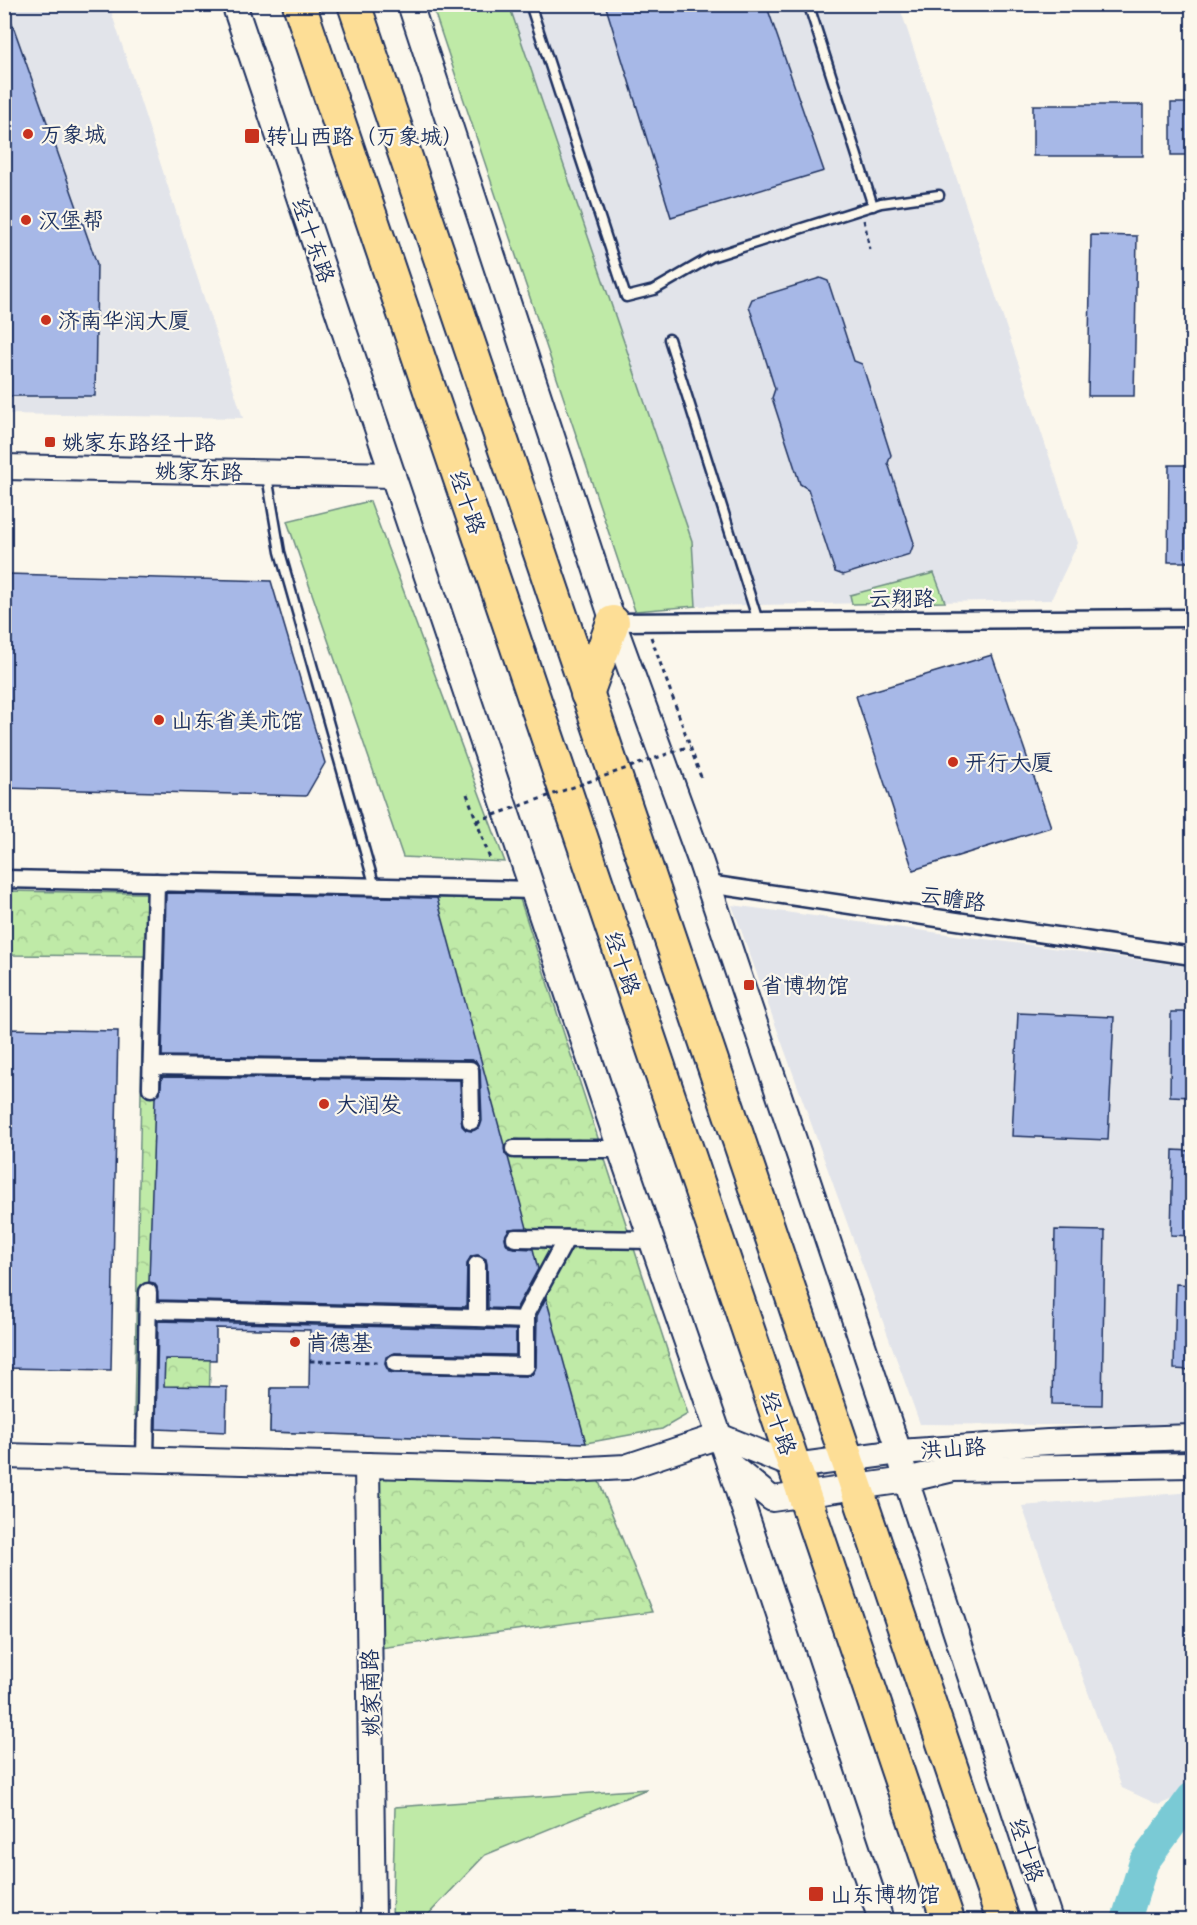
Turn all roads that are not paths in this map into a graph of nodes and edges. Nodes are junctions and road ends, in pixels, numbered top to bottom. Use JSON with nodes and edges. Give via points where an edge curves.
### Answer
{"nodes":[{"id":1,"x":234,"y":4,"type":"edge"},
{"id":2,"x":299,"y":4,"type":"edge"},
{"id":3,"x":354,"y":4,"type":"edge"},
{"id":4,"x":410,"y":4,"type":"edge"},
{"id":5,"x":531,"y":4,"type":"edge"},
{"id":6,"x":810,"y":9,"type":"dead end"},
{"id":7,"x":939,"y":195,"type":"dead end"},
{"id":8,"x":873,"y":206,"type":"junction"},
{"id":9,"x":669,"y":339,"type":"dead end"},
{"id":10,"x":4,"y":467,"type":"edge"},
{"id":11,"x":266,"y":472,"type":"junction"},
{"id":12,"x":393,"y":475,"type":"junction"},
{"id":13,"x":1192,"y":618,"type":"edge"},
{"id":14,"x":758,"y":621,"type":"junction"},
{"id":15,"x":613,"y":622,"type":"junction"},
{"id":16,"x":587,"y":694,"type":"junction"},
{"id":17,"x":4,"y":879,"type":"edge"},
{"id":18,"x":156,"y":882,"type":"junction"},
{"id":19,"x":708,"y":884,"type":"junction"},
{"id":20,"x":375,"y":886,"type":"junction"},
{"id":21,"x":534,"y":890,"type":"junction"},
{"id":22,"x":1192,"y":956,"type":"edge"},
{"id":23,"x":152,"y":1066,"type":"junction"},
{"id":24,"x":151,"y":1089,"type":"dead end"},
{"id":25,"x":471,"y":1121,"type":"dead end"},
{"id":26,"x":514,"y":1149,"type":"dead end"},
{"id":27,"x":620,"y":1149,"type":"junction"},
{"id":28,"x":515,"y":1238,"type":"dead end"},
{"id":29,"x":566,"y":1239,"type":"junction"},
{"id":30,"x":653,"y":1240,"type":"junction"},
{"id":31,"x":477,"y":1265,"type":"dead end"},
{"id":32,"x":148,"y":1292,"type":"dead end"},
{"id":33,"x":148,"y":1310,"type":"dead end"},
{"id":34,"x":477,"y":1318,"type":"junction"},
{"id":35,"x":526,"y":1320,"type":"junction"},
{"id":36,"x":395,"y":1363,"type":"road end"},
{"id":37,"x":719,"y":1436,"type":"junction"},
{"id":38,"x":1192,"y":1437,"type":"edge"},
{"id":39,"x":899,"y":1452,"type":"junction"},
{"id":40,"x":4,"y":1456,"type":"edge"},
{"id":41,"x":145,"y":1460,"type":"junction"},
{"id":42,"x":729,"y":1464,"type":"junction"},
{"id":43,"x":367,"y":1465,"type":"junction"},
{"id":44,"x":1192,"y":1465,"type":"edge"},
{"id":45,"x":851,"y":1473,"type":"junction"},
{"id":46,"x":906,"y":1480,"type":"junction"},
{"id":47,"x":799,"y":1481,"type":"junction"},
{"id":48,"x":373,"y":1920,"type":"edge"},
{"id":49,"x":881,"y":1920,"type":"edge"},
{"id":50,"x":948,"y":1920,"type":"edge"},
{"id":51,"x":1003,"y":1920,"type":"edge"},
{"id":52,"x":1050,"y":1920,"type":"edge"}],
"edges":[{"from":1,"to":12,"type":"main road","name":"经十东路"},
{"from":2,"to":47,"type":"highway","name":"经十路"},
{"from":3,"to":16,"type":"highway","name":"经十路"},
{"from":4,"to":15,"type":"main road","name":"经十路"},
{"from":5,"to":8,"type":"lane","via":[[626,297],[654,290],[711,257]]},
{"from":6,"to":8,"type":"lane"},
{"from":7,"to":8,"type":"lane"},
{"from":9,"to":14,"type":"lane"},
{"from":10,"to":11,"type":"main road","name":"姚家东路"},
{"from":11,"to":12,"type":"main road","name":"姚家东路"},
{"from":11,"to":20,"type":"lane","via":[[280,552]]},
{"from":12,"to":21,"type":"main road"},
{"from":13,"to":14,"type":"street","name":"云翔路"},
{"from":14,"to":15,"type":"street","name":"云翔路"},
{"from":15,"to":16,"type":"highway"},
{"from":15,"to":19,"type":"main road","name":"经十路"},
{"from":16,"to":45,"type":"highway","name":"经十路"},
{"from":17,"to":18,"type":"street"},
{"from":18,"to":20,"type":"street"},
{"from":18,"to":23,"type":"street"},
{"from":19,"to":22,"type":"street","name":"云瞻路"},
{"from":19,"to":39,"type":"main road","name":"经十路"},
{"from":20,"to":21,"type":"street"},
{"from":21,"to":27,"type":"main road"},
{"from":23,"to":24,"type":"street"},
{"from":23,"to":25,"type":"street","via":[[470,1070]]},
{"from":26,"to":27,"type":"street"},
{"from":27,"to":30,"type":"main road"},
{"from":28,"to":29,"type":"street"},
{"from":29,"to":30,"type":"street"},
{"from":29,"to":35,"type":"street","via":[[526,1313]]},
{"from":30,"to":37,"type":"main road"},
{"from":31,"to":34,"type":"street"},
{"from":32,"to":41,"type":"street"},
{"from":33,"to":34,"type":"street"},
{"from":34,"to":35,"type":"street"},
{"from":35,"to":36,"type":"street","via":[[526,1366]]},
{"from":37,"to":42,"type":"main road"},
{"from":37,"to":43,"type":"main road","via":[[626,1467],[567,1470]]},
{"from":37,"to":47,"type":"main road"},
{"from":38,"to":39,"type":"main road","name":"洪山路"},
{"from":39,"to":45,"type":"main road","name":"洪山路"},
{"from":39,"to":46,"type":"main road","name":"经十路"},
{"from":40,"to":41,"type":"main road"},
{"from":41,"to":43,"type":"main road"},
{"from":42,"to":47,"type":"main road","name":"洪山路","via":[[772,1499]]},
{"from":42,"to":49,"type":"main road"},
{"from":43,"to":48,"type":"main road","name":"姚家南路"},
{"from":44,"to":46,"type":"main road","name":"洪山路","via":[[953,1469]]},
{"from":45,"to":46,"type":"main road","name":"洪山路"},
{"from":45,"to":47,"type":"main road","name":"洪山路"},
{"from":45,"to":51,"type":"highway","name":"经十路"},
{"from":46,"to":52,"type":"main road","name":"经十路"},
{"from":47,"to":50,"type":"highway","name":"经十路"}]}
